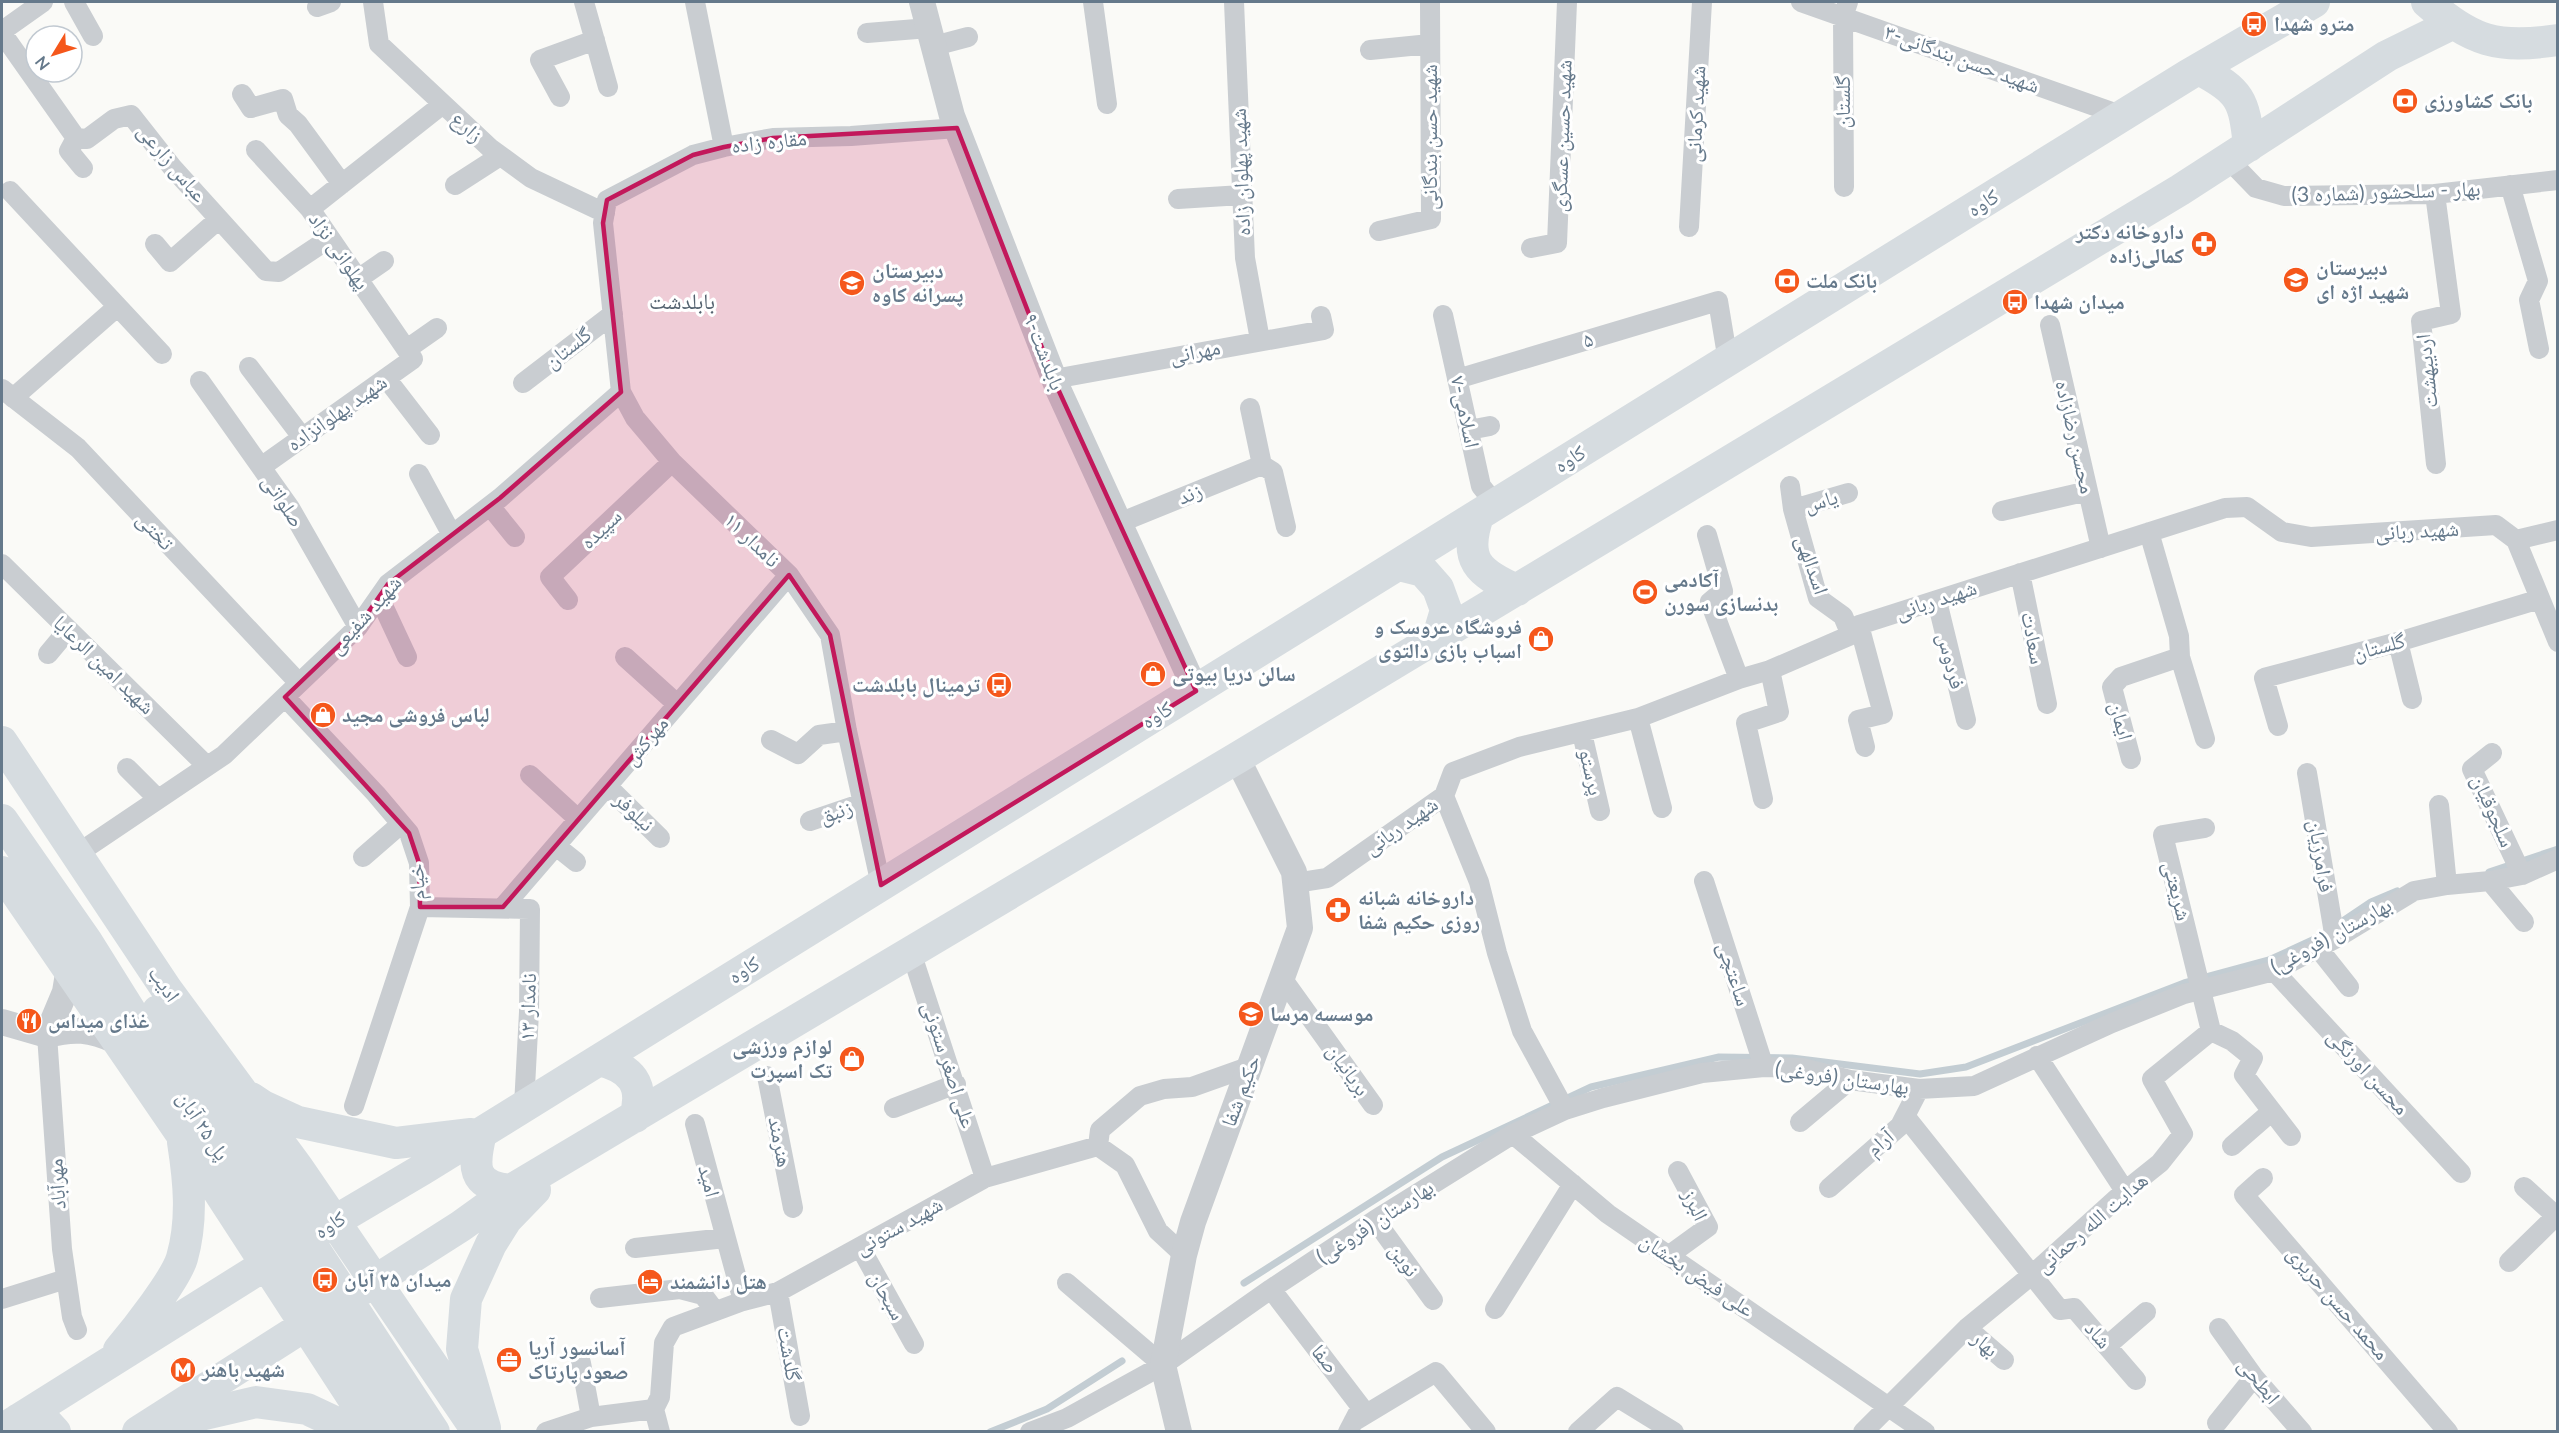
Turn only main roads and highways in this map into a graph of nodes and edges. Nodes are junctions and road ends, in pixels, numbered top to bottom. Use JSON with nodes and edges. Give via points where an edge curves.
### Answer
{"nodes":[{"id":1,"x":2314,"y":2,"type":"edge"},
{"id":2,"x":2427,"y":2,"type":"edge"},
{"id":3,"x":2452,"y":24,"type":"junction"},
{"id":4,"x":2558,"y":40,"type":"edge"},
{"id":5,"x":2199,"y":69,"type":"junction"},
{"id":6,"x":2238,"y":152,"type":"junction"},
{"id":7,"x":1487,"y":510,"type":"junction"},
{"id":8,"x":1399,"y":565,"type":"junction"},
{"id":9,"x":1517,"y":590,"type":"junction"},
{"id":10,"x":1437,"y":637,"type":"junction"},
{"id":11,"x":2,"y":741,"type":"edge"},
{"id":12,"x":2,"y":780,"type":"edge"},
{"id":13,"x":2,"y":820,"type":"edge"},
{"id":14,"x":2,"y":872,"type":"edge"},
{"id":15,"x":167,"y":990,"type":"junction"},
{"id":16,"x":116,"y":1041,"type":"junction"},
{"id":17,"x":599,"y":1060,"type":"junction"},
{"id":18,"x":243,"y":1092,"type":"junction"},
{"id":19,"x":635,"y":1117,"type":"junction"},
{"id":20,"x":481,"y":1133,"type":"junction"},
{"id":21,"x":182,"y":1135,"type":"junction"},
{"id":22,"x":567,"y":1157,"type":"junction"},
{"id":23,"x":511,"y":1190,"type":"junction"},
{"id":24,"x":335,"y":1221,"type":"junction"},
{"id":25,"x":267,"y":1265,"type":"junction"},
{"id":26,"x":375,"y":1282,"type":"junction"},
{"id":27,"x":305,"y":1326,"type":"junction"},
{"id":28,"x":106,"y":1366,"type":"junction"},
{"id":29,"x":7,"y":1423,"type":"edge"},
{"id":30,"x":141,"y":1429,"type":"edge"},
{"id":31,"x":55,"y":1431,"type":"edge"},
{"id":32,"x":356,"y":1431,"type":"edge"},
{"id":33,"x":375,"y":1431,"type":"edge"},
{"id":34,"x":407,"y":1431,"type":"edge"},
{"id":35,"x":434,"y":1431,"type":"edge"},
{"id":36,"x":478,"y":1431,"type":"edge"},
{"id":37,"x":487,"y":1431,"type":"edge"}],
"edges":[{"from":1,"to":5,"type":"main road","name":"کاوه"},
{"from":2,"to":3,"type":"main road"},
{"from":3,"to":4,"type":"main road","via":[[2486,40],[2522,45]]},
{"from":3,"to":6,"type":"main road","via":[[2387,56]]},
{"from":5,"to":6,"type":"main road","via":[[2228,85],[2245,111]]},
{"from":5,"to":7,"type":"main road","name":"کاوه"},
{"from":6,"to":9,"type":"main road"},
{"from":7,"to":8,"type":"main road","name":"کاوه"},
{"from":7,"to":9,"type":"main road","via":[[1471,537],[1472,551],[1481,569],[1492,579]]},
{"from":8,"to":10,"type":"main road","via":[[1423,571],[1438,588],[1446,610]]},
{"from":8,"to":17,"type":"main road","name":"کاوه"},
{"from":9,"to":10,"type":"main road"},
{"from":10,"to":19,"type":"main road"},
{"from":11,"to":15,"type":"main road","name":"ادیب"},
{"from":12,"to":35,"type":"main road","name":"پل ۲۵ آبان"},
{"from":13,"to":34,"type":"main road","name":"پل ۲۵ آبان","via":[[87,942],[199,1121]]},
{"from":14,"to":16,"type":"main road"},
{"from":15,"to":16,"type":"main road","via":[[174,1014],[172,1027],[158,1046]]},
{"from":15,"to":18,"type":"main road","name":"ادیب"},
{"from":16,"to":21,"type":"main road"},
{"from":17,"to":19,"type":"main road","via":[[623,1068],[633,1079],[639,1092]]},
{"from":17,"to":20,"type":"main road","name":"کاوه"},
{"from":18,"to":20,"type":"main road","via":[[298,1122],[396,1143]]},
{"from":18,"to":24,"type":"main road","name":"ادیب"},
{"from":19,"to":22,"type":"main road"},
{"from":20,"to":23,"type":"main road","via":[[474,1160],[482,1180],[495,1188]]},
{"from":20,"to":24,"type":"main road","name":"کاوه"},
{"from":21,"to":25,"type":"main road"},
{"from":21,"to":28,"type":"main road","via":[[190,1210],[182,1260]]},
{"from":22,"to":23,"type":"main road"},
{"from":22,"to":37,"type":"main road","via":[[506,1220],[466,1299],[462,1349]]},
{"from":23,"to":26,"type":"main road"},
{"from":24,"to":25,"type":"main road","name":"کاوه"},
{"from":24,"to":26,"type":"main road","name":"ادیب"},
{"from":25,"to":27,"type":"main road"},
{"from":25,"to":28,"type":"main road","name":"کاوه"},
{"from":26,"to":27,"type":"main road"},
{"from":26,"to":36,"type":"main road"},
{"from":27,"to":30,"type":"main road"},
{"from":27,"to":33,"type":"main road"},
{"from":28,"to":29,"type":"main road","name":"کاوه"},
{"from":29,"to":31,"type":"main road","via":[[45,1421]]},
{"from":30,"to":32,"type":"main road","via":[[256,1402],[307,1409]]}]}
